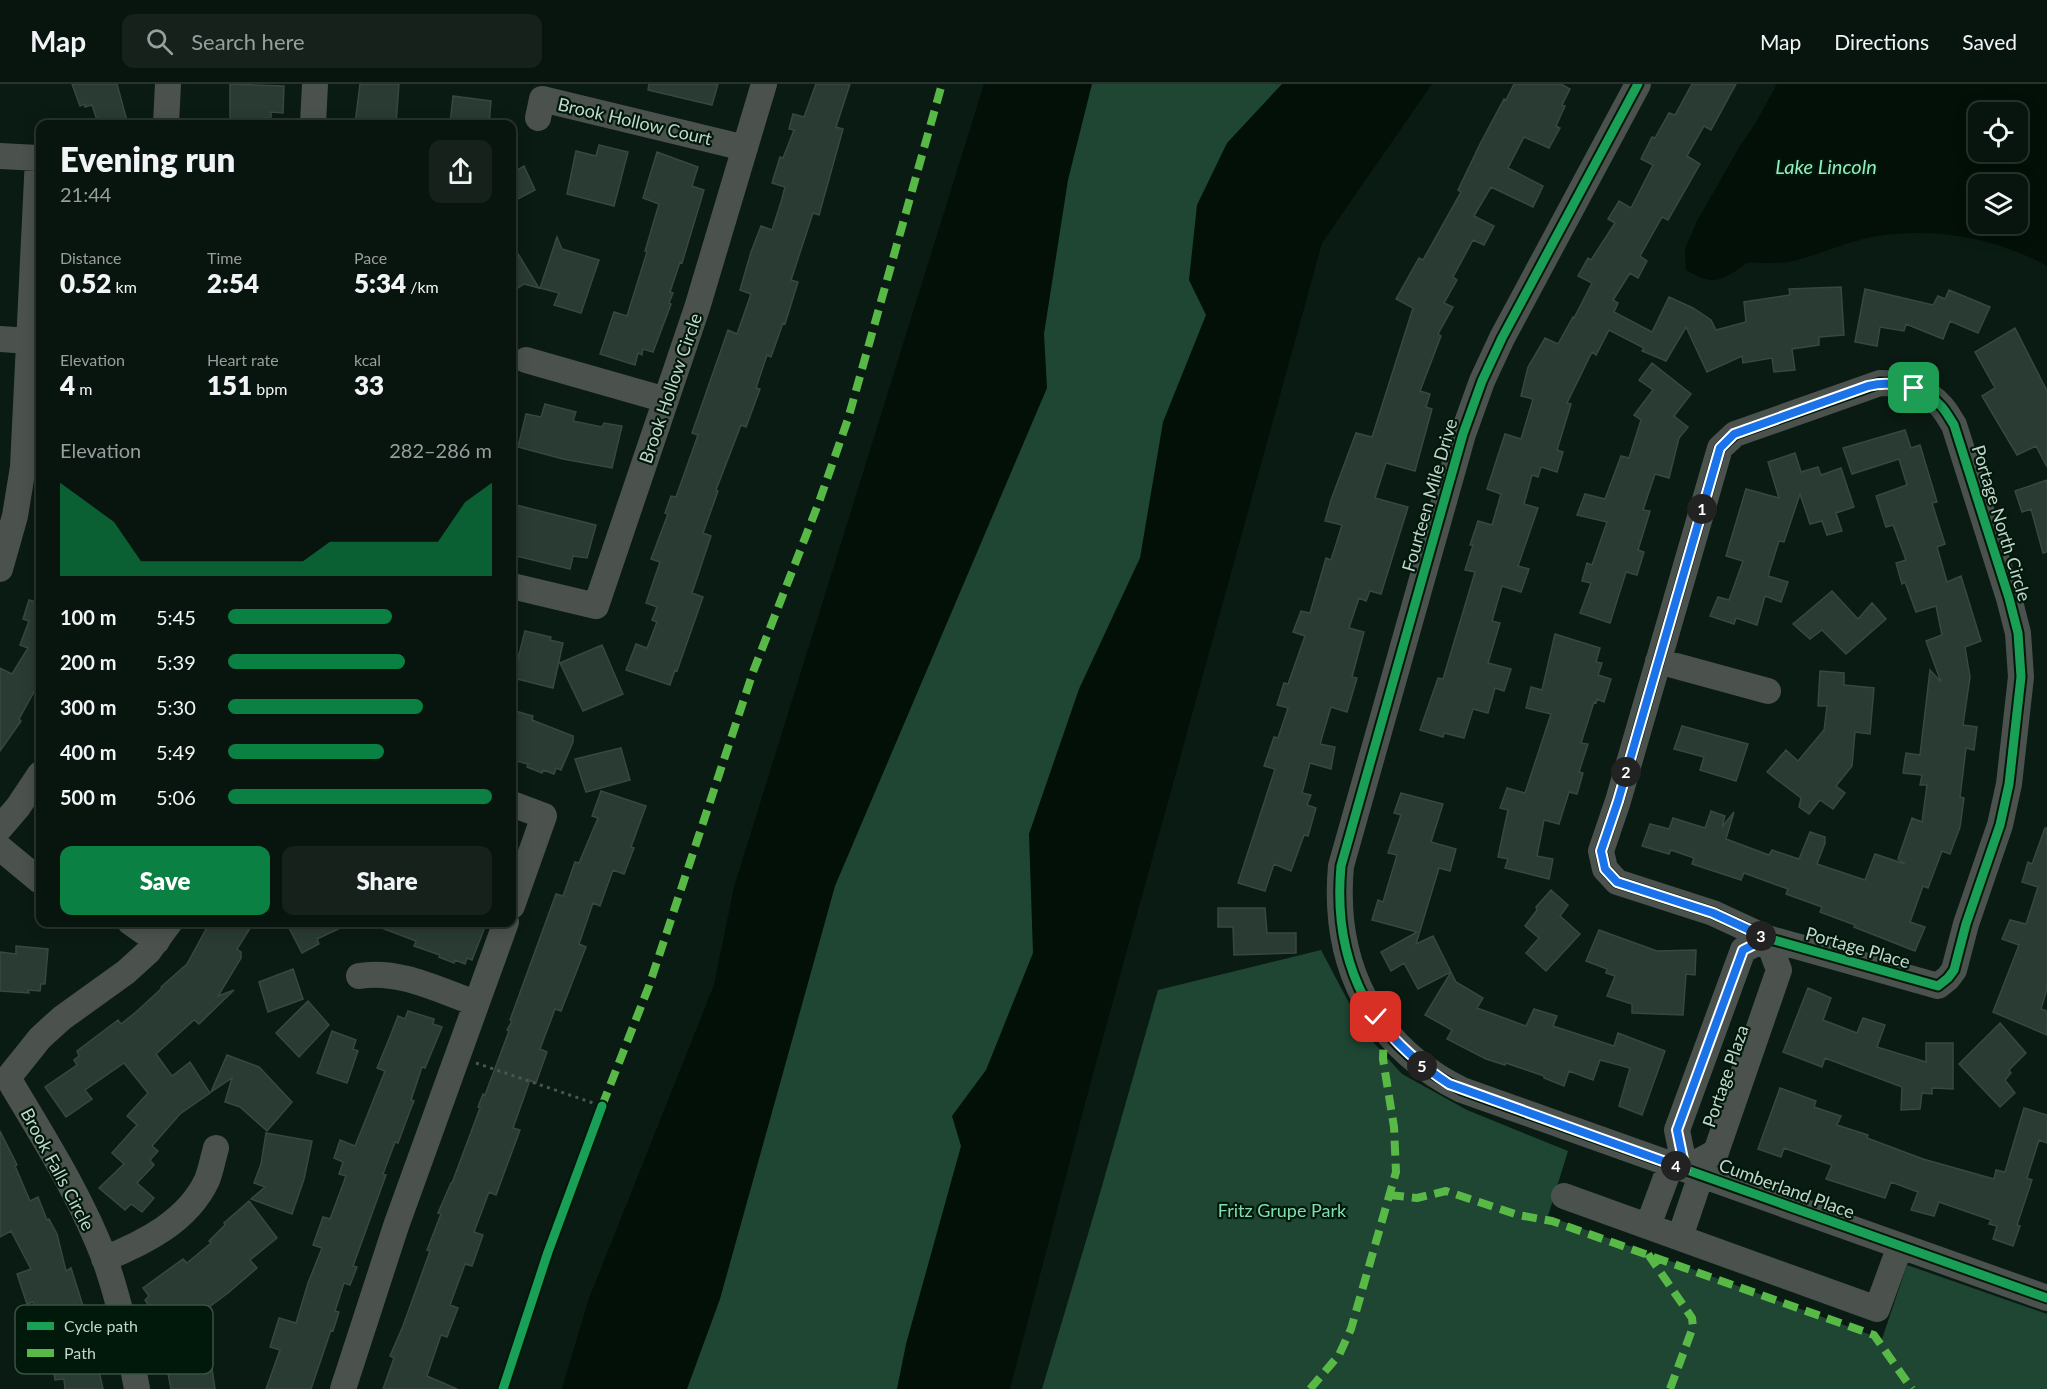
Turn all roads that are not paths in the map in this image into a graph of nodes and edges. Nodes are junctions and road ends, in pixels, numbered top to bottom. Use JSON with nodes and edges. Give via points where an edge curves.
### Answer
{"nodes":[{"id":1,"x":168,"y":84,"type":"edge"},
{"id":2,"x":315,"y":84,"type":"edge"},
{"id":3,"x":764,"y":84,"type":"edge"},
{"id":4,"x":1638,"y":84,"type":"edge"},
{"id":5,"x":538,"y":118,"type":"dead end"},
{"id":6,"x":166,"y":120,"type":"edge"},
{"id":7,"x":313,"y":120,"type":"edge"},
{"id":8,"x":746,"y":148,"type":"junction"},
{"id":9,"x":0,"y":156,"type":"edge"},
{"id":10,"x":36,"y":158,"type":"edge"},
{"id":11,"x":36,"y":204,"type":"edge"},
{"id":12,"x":0,"y":339,"type":"edge"},
{"id":13,"x":30,"y":341,"type":"junction"},
{"id":14,"x":526,"y":360,"type":"dead end"},
{"id":15,"x":666,"y":400,"type":"junction"},
{"id":16,"x":0,"y":569,"type":"edge"},
{"id":17,"x":516,"y":587,"type":"edge"},
{"id":18,"x":1658,"y":661,"type":"junction"},
{"id":19,"x":1768,"y":691,"type":"dead end"},
{"id":20,"x":36,"y":790,"type":"edge"},
{"id":21,"x":32,"y":805,"type":"edge"},
{"id":22,"x":516,"y":806,"type":"edge"},
{"id":23,"x":0,"y":828,"type":"edge"},
{"id":24,"x":0,"y":848,"type":"edge"},
{"id":25,"x":36,"y":878,"type":"edge"},
{"id":26,"x":516,"y":895,"type":"edge"},
{"id":27,"x":146,"y":927,"type":"edge"},
{"id":28,"x":504,"y":927,"type":"edge"},
{"id":29,"x":163,"y":932,"type":"edge"},
{"id":30,"x":1767,"y":938,"type":"junction"},
{"id":31,"x":1343,"y":944,"type":"joint"},
{"id":32,"x":359,"y":976,"type":"dead end"},
{"id":33,"x":1938,"y":986,"type":"joint"},
{"id":34,"x":476,"y":1003,"type":"junction"},
{"id":35,"x":216,"y":1148,"type":"dead end"},
{"id":36,"x":1686,"y":1169,"type":"junction"},
{"id":37,"x":1564,"y":1196,"type":"dead end"},
{"id":38,"x":1648,"y":1226,"type":"junction"},
{"id":39,"x":1680,"y":1237,"type":"junction"},
{"id":40,"x":1900,"y":1246,"type":"junction"},
{"id":41,"x":105,"y":1260,"type":"junction"},
{"id":42,"x":2047,"y":1298,"type":"edge"},
{"id":43,"x":119,"y":1305,"type":"edge"},
{"id":44,"x":135,"y":1374,"type":"edge"},
{"id":45,"x":137,"y":1389,"type":"edge"},
{"id":46,"x":343,"y":1389,"type":"edge"}],
"edges":[{"from":1,"to":6,"type":"street"},
{"from":2,"to":7,"type":"street"},
{"from":3,"to":8,"type":"street","name":"Brook Hollow Circle"},
{"from":4,"to":31,"type":"street","name":"Fourteen Mile Drive","via":[[1502,338],[1463,434],[1341,866],[1338,893]]},
{"from":5,"to":8,"type":"street","name":"Brook Hollow Court","via":[[542,99]]},
{"from":8,"to":15,"type":"street","name":"Brook Hollow Circle"},
{"from":9,"to":10,"type":"street"},
{"from":11,"to":13,"type":"street"},
{"from":12,"to":13,"type":"street"},
{"from":13,"to":16,"type":"street","via":[[23,467]]},
{"from":14,"to":15,"type":"street"},
{"from":15,"to":17,"type":"street","name":"Brook Hollow Circle","via":[[596,606]]},
{"from":18,"to":19,"type":"street"},
{"from":18,"to":30,"type":"street","name":"Portage Place","via":[[1601,851],[1605,869],[1617,882],[1713,913]]},
{"from":18,"to":33,"type":"street","name":"Portage North Circle","via":[[1718,454],[1726,440],[1880,383],[1914,388],[1941,406],[1954,425],[2009,598],[2018,633],[2021,677],[2009,784],[2000,825],[1954,970]]},
{"from":20,"to":21,"type":"street"},
{"from":21,"to":23,"type":"street"},
{"from":22,"to":26,"type":"street","via":[[544,816]]},
{"from":24,"to":25,"type":"street"},
{"from":27,"to":29,"type":"street","name":"Brook Falls Circle"},
{"from":28,"to":34,"type":"street"},
{"from":29,"to":41,"type":"street","name":"Brook Falls Circle","via":[[126,972],[40,1038],[8,1078],[63,1172]]},
{"from":30,"to":33,"type":"street","name":"Portage Place"},
{"from":30,"to":36,"type":"street","name":"Portage Plaza","via":[[1743,950],[1677,1130]]},
{"from":30,"to":36,"type":"street","name":"Portage Plaza","via":[[1779,970],[1716,1152]]},
{"from":31,"to":36,"type":"street","name":"Cumberland Place","via":[[1362,995],[1376,1017],[1395,1042],[1422,1066],[1462,1090]]},
{"from":32,"to":34,"type":"street","via":[[394,974]]},
{"from":34,"to":46,"type":"street"},
{"from":35,"to":41,"type":"street","via":[[208,1178],[185,1210],[161,1231]]},
{"from":36,"to":38,"type":"street"},
{"from":36,"to":39,"type":"street"},
{"from":36,"to":40,"type":"street","name":"Cumberland Place"},
{"from":37,"to":38,"type":"street"},
{"from":38,"to":39,"type":"street"},
{"from":39,"to":40,"type":"street","via":[[1877,1309]]},
{"from":40,"to":42,"type":"street","name":"Cumberland Place"},
{"from":41,"to":43,"type":"street","name":"Brook Falls Circle"},
{"from":44,"to":45,"type":"street","name":"Brook Falls Circle"}]}
